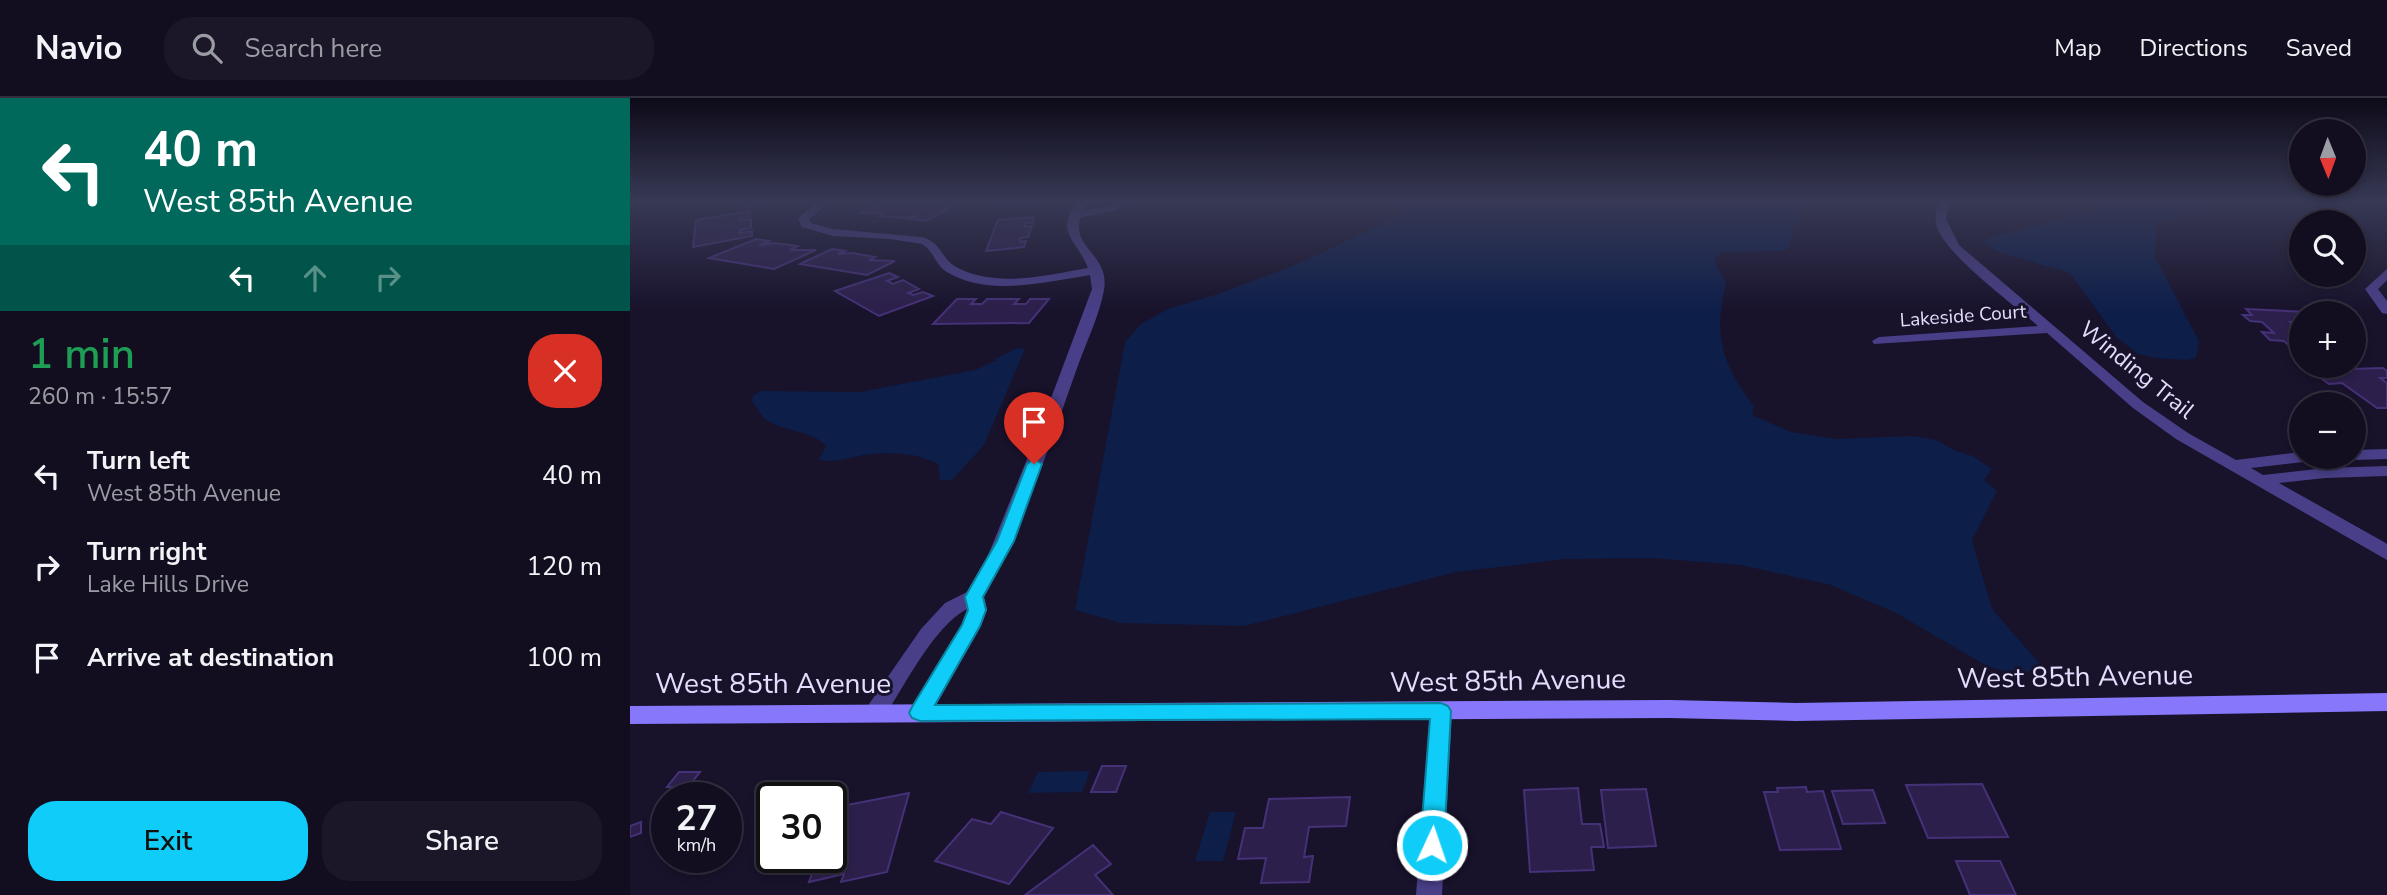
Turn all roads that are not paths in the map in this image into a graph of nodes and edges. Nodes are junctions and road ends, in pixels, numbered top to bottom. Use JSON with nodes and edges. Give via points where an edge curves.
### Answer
{"nodes":[{"id":1,"x":907,"y":237,"type":"edge"},
{"id":2,"x":1074,"y":237,"type":"edge"},
{"id":3,"x":1947,"y":237,"type":"edge"},
{"id":4,"x":1095,"y":270,"type":"junction"},
{"id":5,"x":2387,"y":273,"type":"edge"},
{"id":6,"x":2387,"y":310,"type":"edge"},
{"id":7,"x":2050,"y":329,"type":"junction"},
{"id":8,"x":1879,"y":341,"type":"dead end"},
{"id":9,"x":2387,"y":454,"type":"edge"},
{"id":10,"x":2366,"y":455,"type":"edge"},
{"id":11,"x":2289,"y":459,"type":"edge"},
{"id":12,"x":2234,"y":465,"type":"junction"},
{"id":13,"x":2387,"y":471,"type":"edge"},
{"id":14,"x":2263,"y":480,"type":"junction"},
{"id":15,"x":2387,"y":554,"type":"edge"},
{"id":16,"x":974,"y":597,"type":"junction"},
{"id":17,"x":2387,"y":702,"type":"edge"},
{"id":18,"x":1441,"y":711,"type":"junction"},
{"id":19,"x":875,"y":713,"type":"junction"},
{"id":20,"x":920,"y":713,"type":"junction"},
{"id":21,"x":630,"y":715,"type":"edge"},
{"id":22,"x":1429,"y":895,"type":"edge"}],
"edges":[{"from":1,"to":4,"type":"street","via":[[936,246],[949,269],[966,275],[1023,280]]},
{"from":2,"to":4,"type":"street"},
{"from":3,"to":7,"type":"street","name":"Winding Trail"},
{"from":4,"to":16,"type":"street","via":[[1096,296],[1046,434],[1005,541]]},
{"from":5,"to":6,"type":"street","via":[[2371,289]]},
{"from":7,"to":8,"type":"street","name":"Lakeside Court"},
{"from":7,"to":12,"type":"street","name":"Winding Trail","via":[[2138,405]]},
{"from":9,"to":10,"type":"street"},
{"from":11,"to":12,"type":"street"},
{"from":12,"to":14,"type":"street","name":"Winding Trail"},
{"from":13,"to":14,"type":"street"},
{"from":14,"to":15,"type":"street","name":"Winding Trail"},
{"from":16,"to":19,"type":"street","via":[[952,608],[928,634]]},
{"from":16,"to":20,"type":"street","via":[[977,610],[971,626]]},
{"from":17,"to":18,"type":"street","name":"West 85th Avenue","via":[[1796,712]]},
{"from":18,"to":20,"type":"street","name":"West 85th Avenue"},
{"from":18,"to":22,"type":"street"},
{"from":19,"to":20,"type":"street","name":"West 85th Avenue"},
{"from":19,"to":21,"type":"street","name":"West 85th Avenue"}]}
